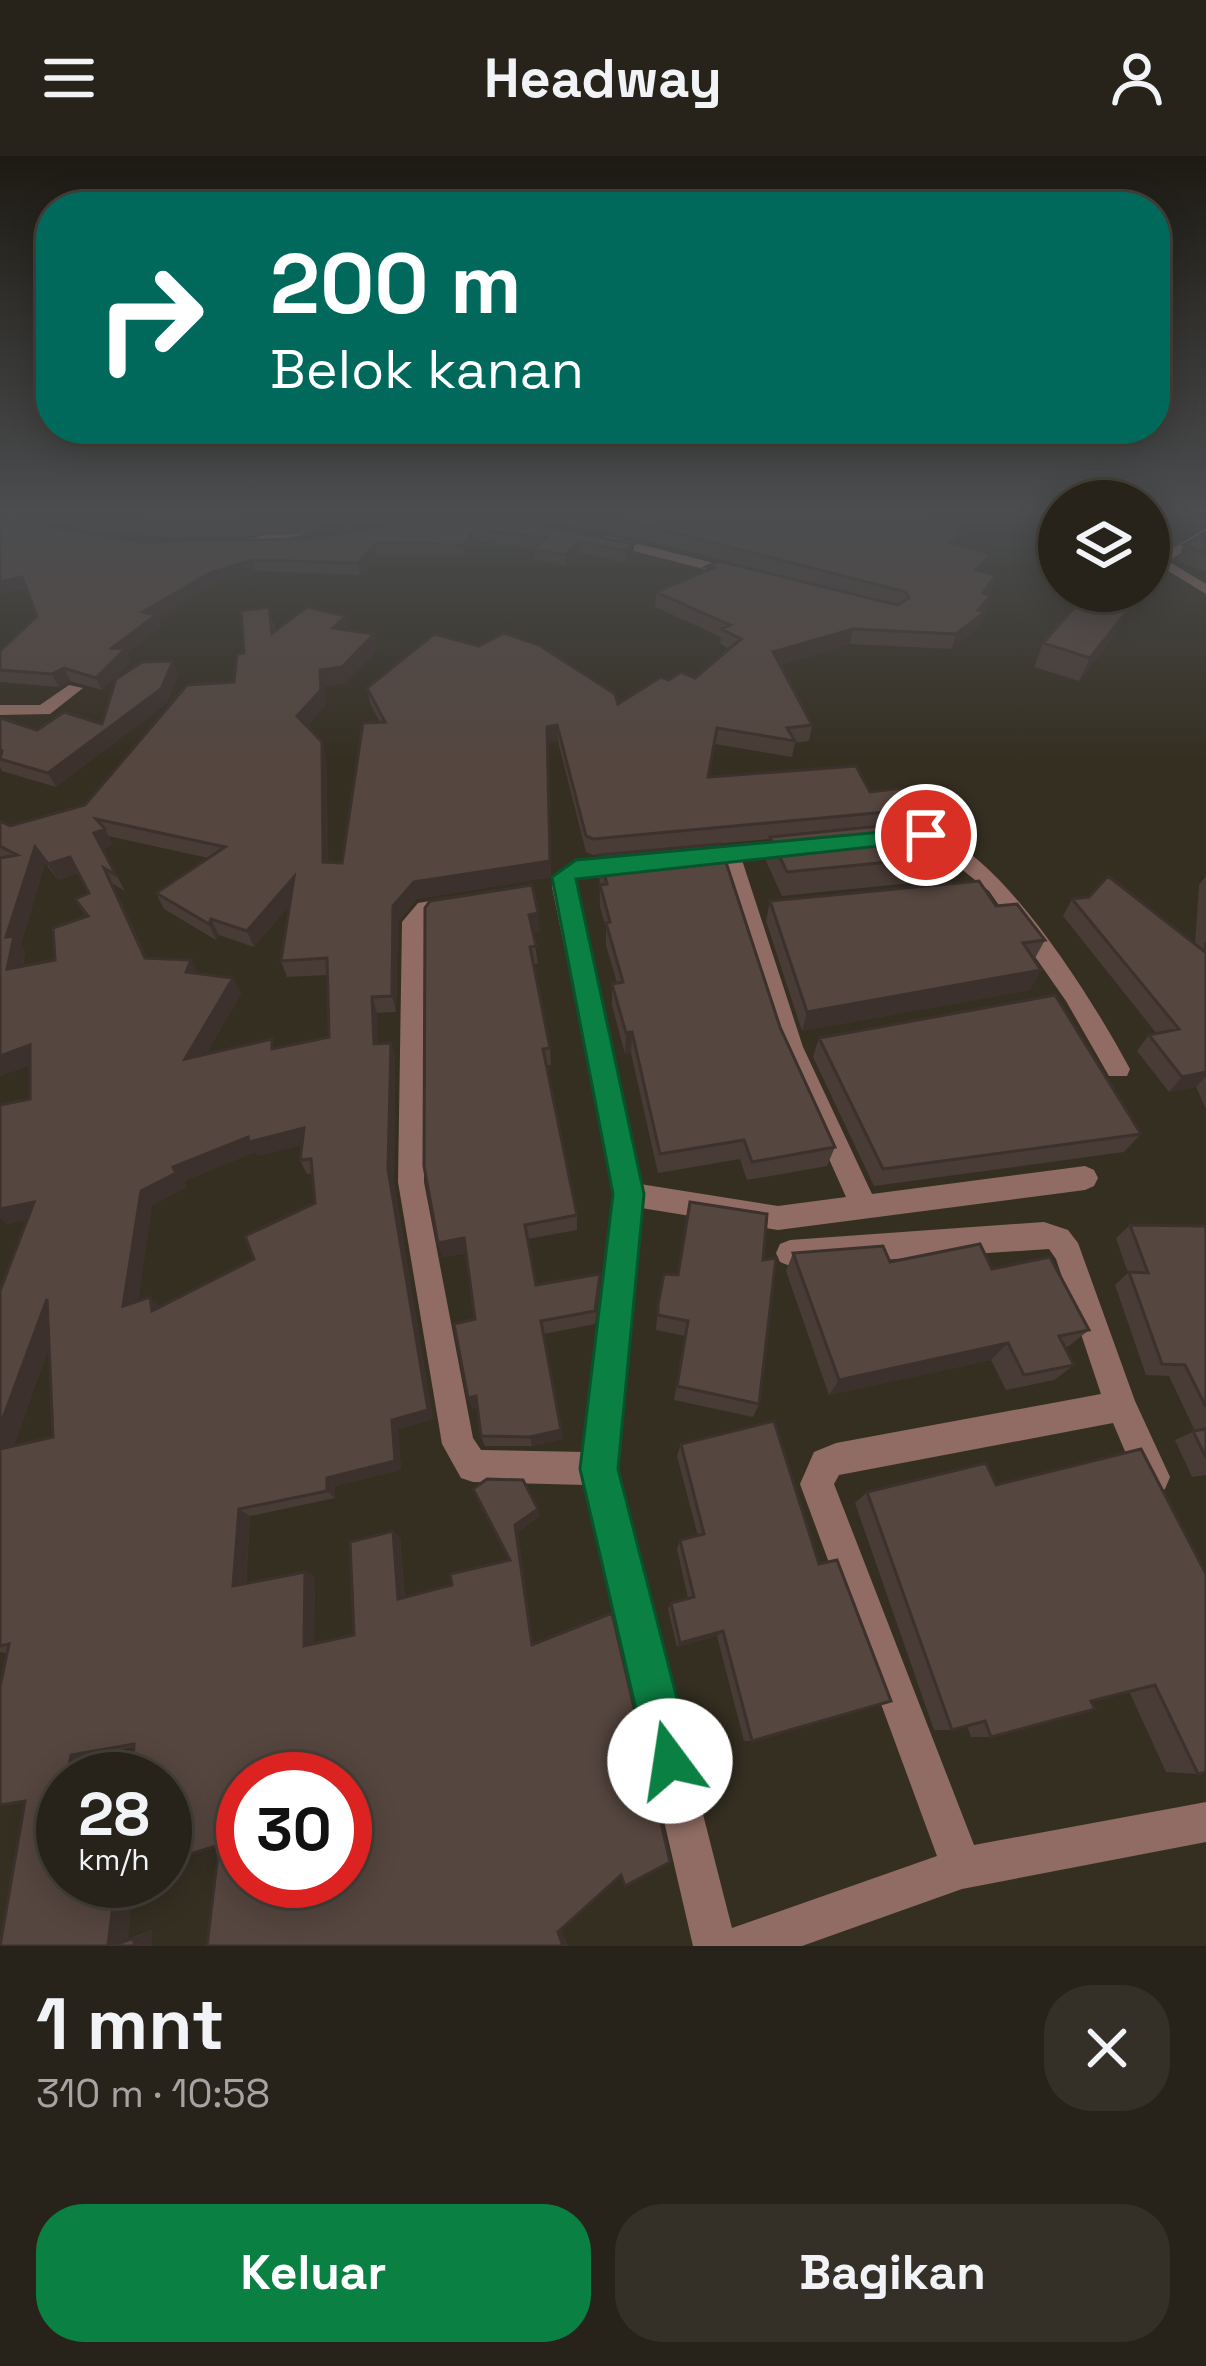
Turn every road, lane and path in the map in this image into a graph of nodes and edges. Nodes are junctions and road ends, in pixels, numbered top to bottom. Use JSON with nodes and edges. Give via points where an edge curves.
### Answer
{"nodes":[{"id":1,"x":75,"y":688,"type":"edge"},
{"id":2,"x":0,"y":710,"type":"edge"},
{"id":3,"x":912,"y":833,"type":"edge"},
{"id":4,"x":821,"y":843,"type":"edge"},
{"id":5,"x":729,"y":852,"type":"junction"},
{"id":6,"x":996,"y":886,"type":"junction"},
{"id":7,"x":952,"y":891,"type":"edge"},
{"id":8,"x":471,"y":901,"type":"edge"},
{"id":9,"x":1118,"y":1069,"type":"dead end"},
{"id":10,"x":1085,"y":1178,"type":"dead end"},
{"id":11,"x":629,"y":1194,"type":"junction"},
{"id":12,"x":863,"y":1204,"type":"junction"},
{"id":13,"x":790,"y":1253,"type":"edge"},
{"id":14,"x":1120,"y":1406,"type":"junction"},
{"id":15,"x":599,"y":1469,"type":"junction"},
{"id":16,"x":1168,"y":1510,"type":"edge"},
{"id":17,"x":1206,"y":1822,"type":"edge"},
{"id":18,"x":962,"y":1868,"type":"junction"},
{"id":19,"x":715,"y":1946,"type":"edge"},
{"id":20,"x":742,"y":1946,"type":"edge"}],
"edges":[{"from":1,"to":2,"type":"street","via":[[44,710]]},
{"from":3,"to":6,"type":"street","via":[[940,842]]},
{"from":4,"to":5,"type":"street"},
{"from":5,"to":11,"type":"street","via":[[576,868],[551,889]]},
{"from":5,"to":12,"type":"street","via":[[763,910],[802,1046]]},
{"from":6,"to":7,"type":"street"},
{"from":6,"to":9,"type":"street"},
{"from":8,"to":15,"type":"street","via":[[425,908],[412,922],[411,1182],[458,1444],[473,1466]]},
{"from":10,"to":12,"type":"street"},
{"from":11,"to":12,"type":"street","via":[[778,1218]]},
{"from":11,"to":15,"type":"street"},
{"from":13,"to":14,"type":"street","via":[[1058,1239]]},
{"from":14,"to":16,"type":"street"},
{"from":14,"to":18,"type":"street","via":[[836,1459],[820,1474],[817,1484]]},
{"from":15,"to":19,"type":"street"},
{"from":17,"to":18,"type":"street"},
{"from":18,"to":20,"type":"street"}]}
